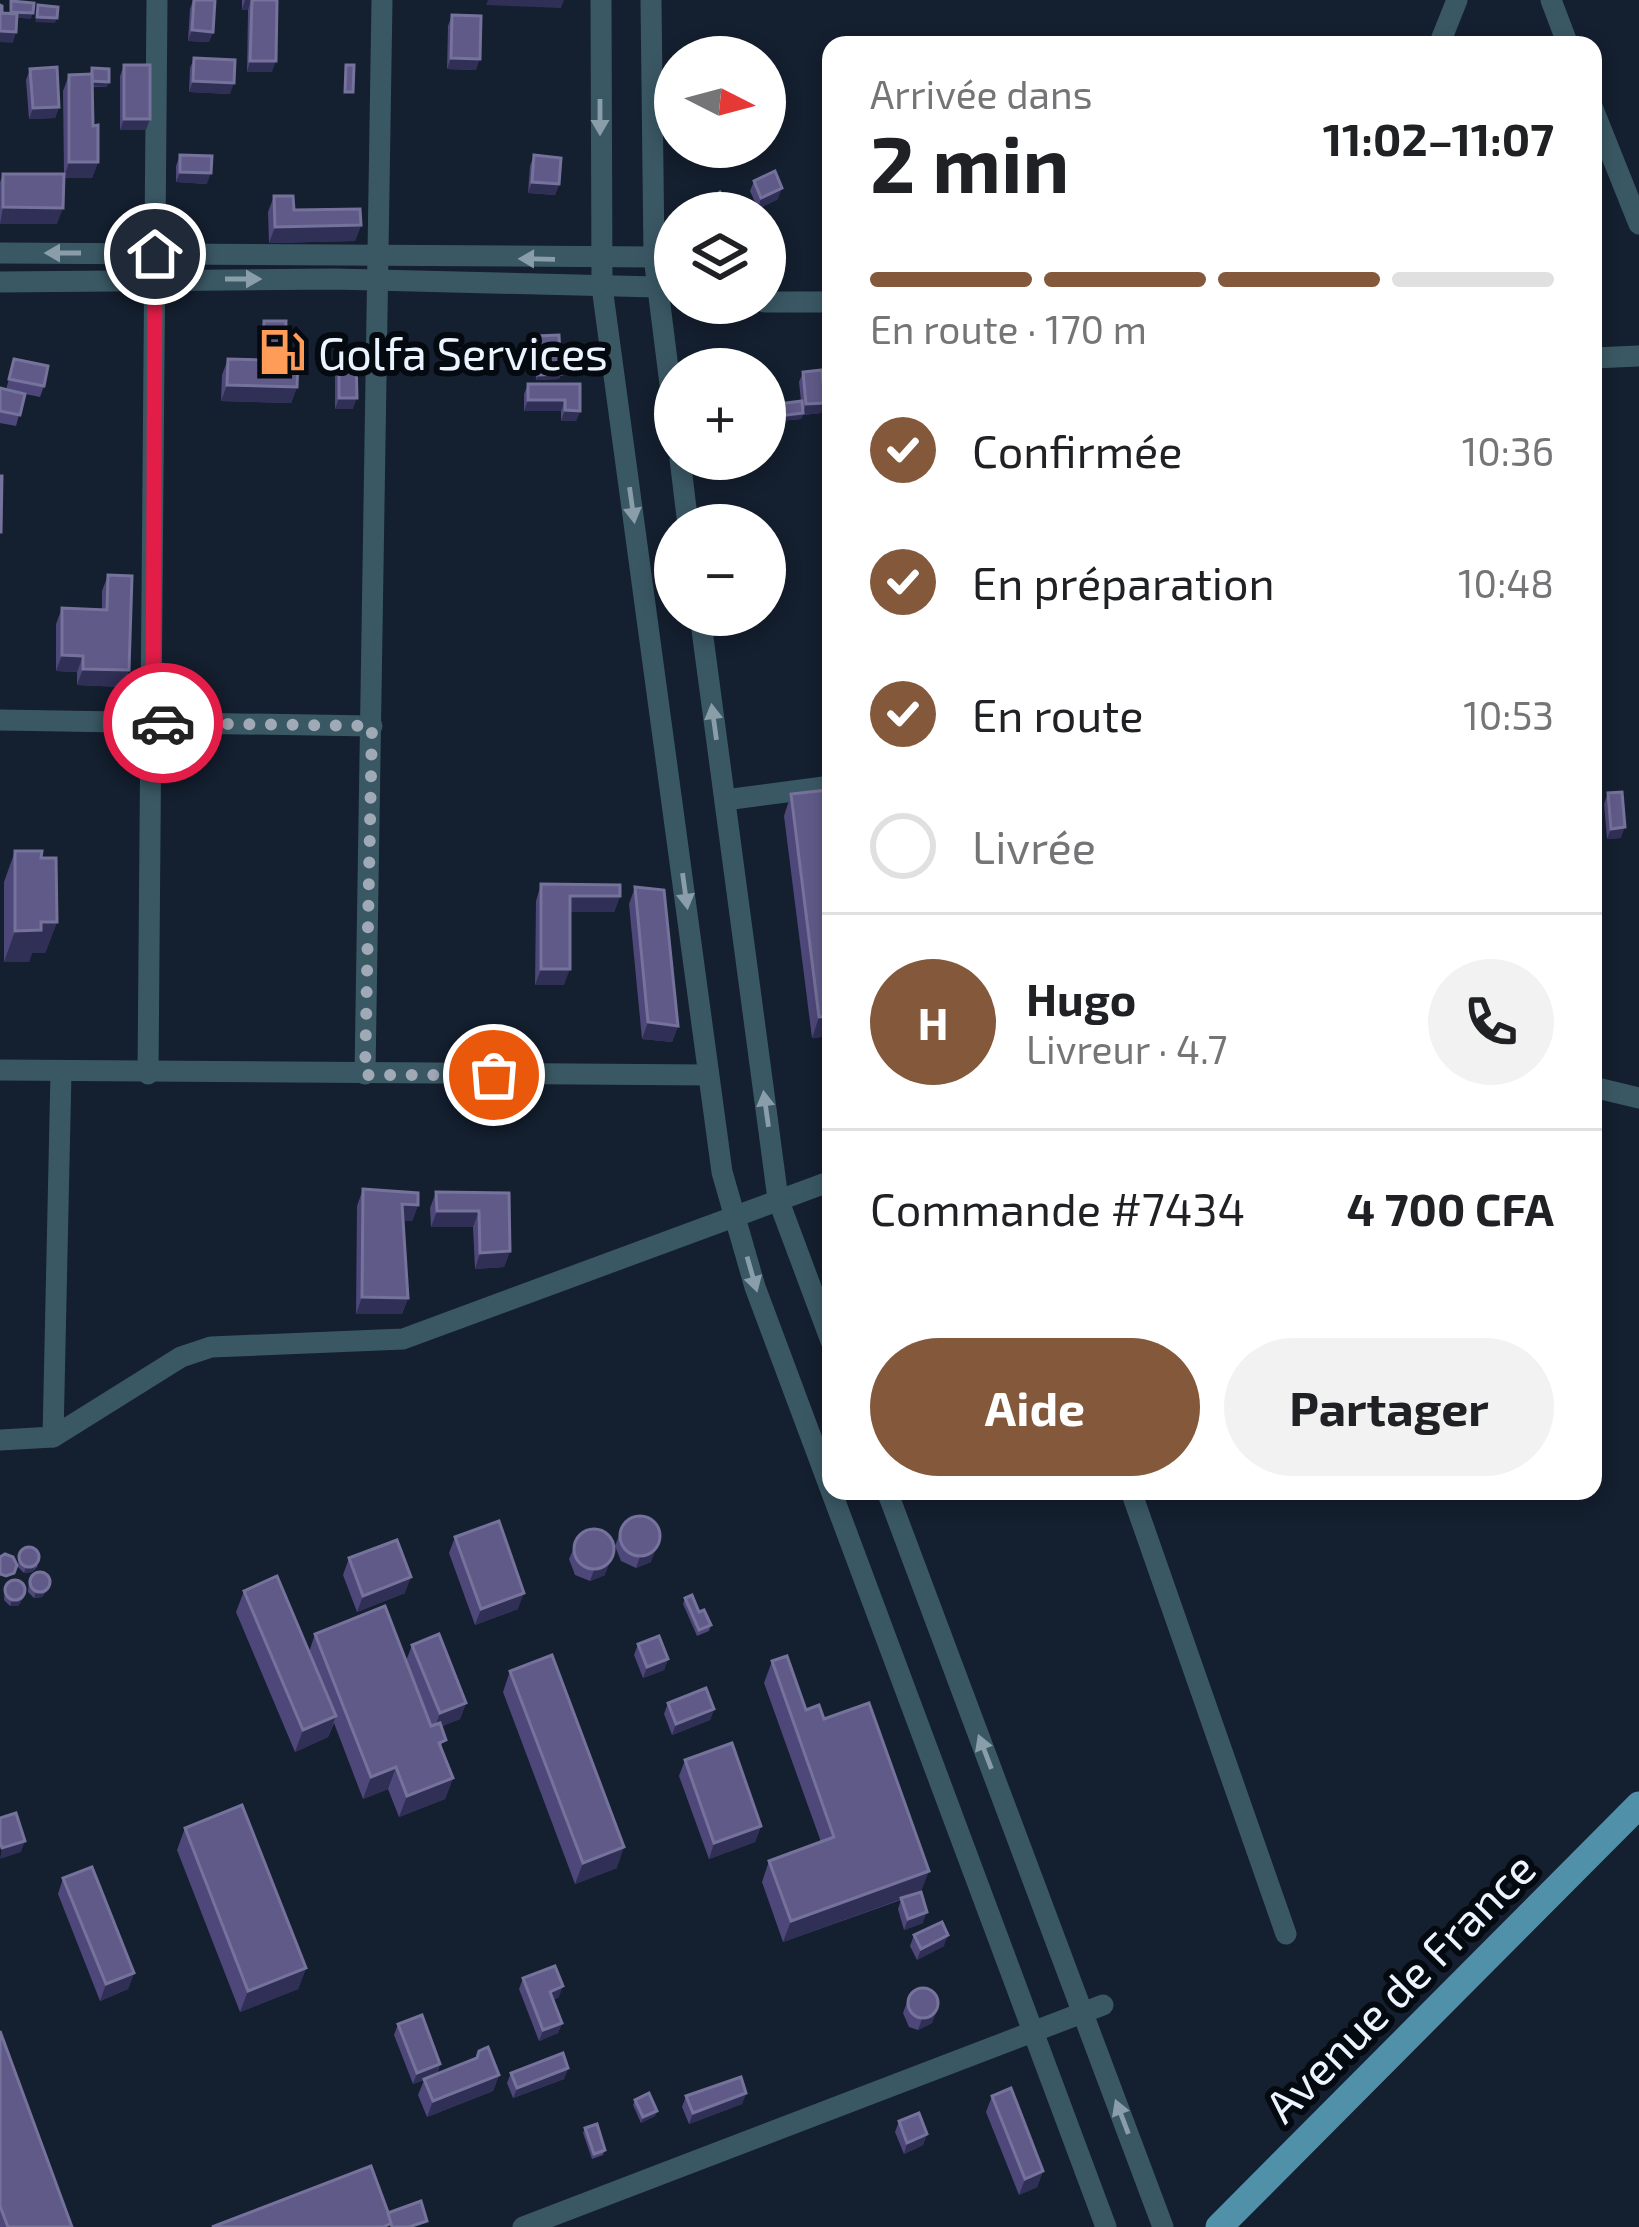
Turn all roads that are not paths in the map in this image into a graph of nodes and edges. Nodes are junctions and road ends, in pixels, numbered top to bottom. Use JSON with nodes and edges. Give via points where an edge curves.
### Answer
{"nodes":[{"id":1,"x":157,"y":0,"type":"edge"},
{"id":2,"x":382,"y":0,"type":"edge"},
{"id":3,"x":601,"y":0,"type":"edge"},
{"id":4,"x":650,"y":0,"type":"edge"},
{"id":5,"x":1456,"y":0,"type":"edge"},
{"id":6,"x":1551,"y":0,"type":"edge"},
{"id":7,"x":1442,"y":36,"type":"edge"},
{"id":8,"x":1565,"y":36,"type":"edge"},
{"id":9,"x":1602,"y":132,"type":"edge"},
{"id":10,"x":1639,"y":224,"type":"edge"},
{"id":11,"x":0,"y":253,"type":"edge"},
{"id":12,"x":155,"y":254,"type":"junction"},
{"id":13,"x":654,"y":257,"type":"joint"},
{"id":14,"x":599,"y":260,"type":"junction"},
{"id":15,"x":380,"y":269,"type":"junction"},
{"id":16,"x":155,"y":280,"type":"junction"},
{"id":17,"x":0,"y":282,"type":"edge"},
{"id":18,"x":602,"y":286,"type":"junction"},
{"id":19,"x":654,"y":295,"type":"edge"},
{"id":20,"x":786,"y":302,"type":"edge"},
{"id":21,"x":822,"y":302,"type":"edge"},
{"id":22,"x":1639,"y":356,"type":"edge"},
{"id":23,"x":1602,"y":358,"type":"edge"},
{"id":24,"x":703,"y":636,"type":"edge"},
{"id":25,"x":0,"y":720,"type":"edge"},
{"id":26,"x":153,"y":723,"type":"junction"},
{"id":27,"x":372,"y":726,"type":"junction"},
{"id":28,"x":822,"y":786,"type":"edge"},
{"id":29,"x":725,"y":800,"type":"junction"},
{"id":30,"x":0,"y":1070,"type":"edge"},
{"id":31,"x":61,"y":1072,"type":"junction"},
{"id":32,"x":148,"y":1074,"type":"junction"},
{"id":33,"x":365,"y":1075,"type":"junction"},
{"id":34,"x":708,"y":1075,"type":"junction"},
{"id":35,"x":1602,"y":1089,"type":"edge"},
{"id":36,"x":1639,"y":1099,"type":"edge"},
{"id":37,"x":822,"y":1184,"type":"edge"},
{"id":38,"x":778,"y":1199,"type":"junction"},
{"id":39,"x":735,"y":1214,"type":"junction"},
{"id":40,"x":822,"y":1317,"type":"edge"},
{"id":41,"x":52,"y":1437,"type":"junction"},
{"id":42,"x":0,"y":1440,"type":"edge"},
{"id":43,"x":822,"y":1467,"type":"edge"},
{"id":44,"x":834,"y":1500,"type":"edge"},
{"id":45,"x":891,"y":1500,"type":"edge"},
{"id":46,"x":1134,"y":1500,"type":"edge"},
{"id":47,"x":1639,"y":1805,"type":"edge"},
{"id":48,"x":1286,"y":1934,"type":"dead end"},
{"id":49,"x":1093,"y":2009,"type":"junction"},
{"id":50,"x":1032,"y":2032,"type":"junction"},
{"id":51,"x":523,"y":2227,"type":"edge"},
{"id":52,"x":1106,"y":2227,"type":"edge"},
{"id":53,"x":1163,"y":2227,"type":"edge"},
{"id":54,"x":1219,"y":2227,"type":"edge"}],
"edges":[{"from":1,"to":12,"type":"street"},
{"from":2,"to":15,"type":"street"},
{"from":3,"to":14,"type":"street","one_way":true},
{"from":4,"to":13,"type":"street"},
{"from":5,"to":7,"type":"street"},
{"from":6,"to":8,"type":"street"},
{"from":9,"to":10,"type":"street"},
{"from":12,"to":11,"type":"street","one_way":true},
{"from":12,"to":15,"type":"street"},
{"from":12,"to":16,"type":"street"},
{"from":13,"to":14,"type":"street"},
{"from":14,"to":15,"type":"street","one_way":true},
{"from":14,"to":18,"type":"street"},
{"from":16,"to":15,"type":"street","one_way":true},
{"from":15,"to":18,"type":"street"},
{"from":15,"to":27,"type":"street"},
{"from":16,"to":17,"type":"street"},
{"from":16,"to":26,"type":"street"},
{"from":18,"to":19,"type":"street"},
{"from":18,"to":34,"type":"street","one_way":true},
{"from":20,"to":21,"type":"street"},
{"from":22,"to":23,"type":"street"},
{"from":29,"to":24,"type":"street","one_way":true},
{"from":25,"to":26,"type":"street"},
{"from":26,"to":27,"type":"street"},
{"from":26,"to":32,"type":"street"},
{"from":27,"to":33,"type":"street"},
{"from":28,"to":29,"type":"street"},
{"from":38,"to":29,"type":"street","one_way":true},
{"from":30,"to":31,"type":"street"},
{"from":31,"to":32,"type":"street"},
{"from":31,"to":41,"type":"street"},
{"from":32,"to":33,"type":"street"},
{"from":33,"to":34,"type":"street"},
{"from":34,"to":39,"type":"street"},
{"from":35,"to":36,"type":"street"},
{"from":37,"to":38,"type":"street"},
{"from":38,"to":39,"type":"street"},
{"from":38,"to":40,"type":"street"},
{"from":39,"to":41,"type":"street","via":[[403,1339],[212,1347],[181,1357]]},
{"from":39,"to":43,"type":"street","one_way":true},
{"from":41,"to":42,"type":"street"},
{"from":44,"to":50,"type":"street","one_way":true},
{"from":49,"to":45,"type":"street","one_way":true},
{"from":46,"to":48,"type":"street"},
{"from":47,"to":54,"type":"main road","name":"Avenue de France"},
{"from":49,"to":50,"type":"street"},
{"from":53,"to":49,"type":"street","one_way":true},
{"from":50,"to":51,"type":"street"},
{"from":50,"to":52,"type":"street"}]}
